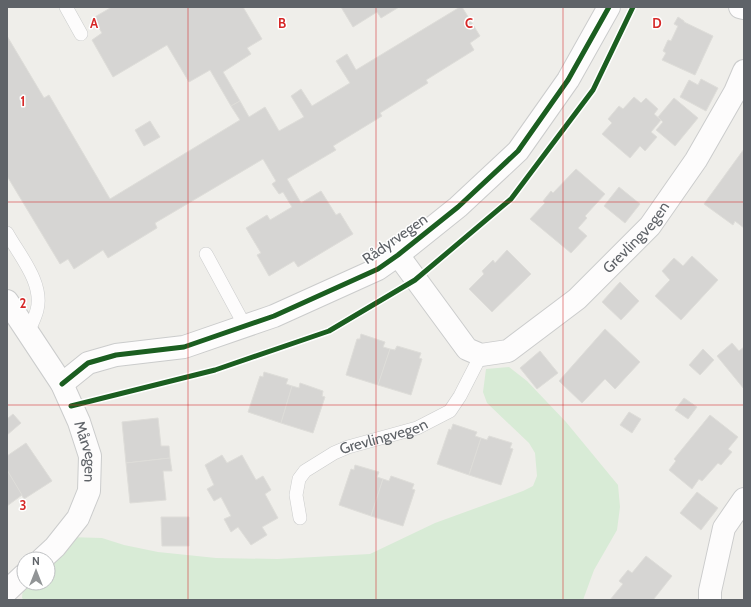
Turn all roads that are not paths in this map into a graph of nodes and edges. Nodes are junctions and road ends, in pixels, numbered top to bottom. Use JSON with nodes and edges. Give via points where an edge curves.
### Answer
{"nodes":[{"id":1,"x":66,"y":7,"type":"edge"},
{"id":2,"x":609,"y":7,"type":"edge"},
{"id":3,"x":740,"y":7,"type":"edge"},
{"id":4,"x":744,"y":8,"type":"edge"},
{"id":5,"x":81,"y":34,"type":"dead end"},
{"id":6,"x":744,"y":72,"type":"edge"},
{"id":7,"x":7,"y":233,"type":"edge"},
{"id":8,"x":206,"y":254,"type":"dead end"},
{"id":9,"x":398,"y":255,"type":"junction"},
{"id":10,"x":7,"y":301,"type":"edge"},
{"id":11,"x":245,"y":326,"type":"junction"},
{"id":12,"x":28,"y":333,"type":"junction"},
{"id":13,"x":481,"y":355,"type":"junction"},
{"id":14,"x":62,"y":384,"type":"junction"},
{"id":15,"x":744,"y":499,"type":"edge"},
{"id":16,"x":300,"y":518,"type":"dead end"},
{"id":17,"x":51,"y":551,"type":"edge"},
{"id":18,"x":16,"y":583,"type":"edge"},
{"id":19,"x":7,"y":591,"type":"edge"},
{"id":20,"x":710,"y":600,"type":"edge"}],
"edges":[{"from":1,"to":5,"type":"lane"},
{"from":2,"to":9,"type":"street","name":"Rådyrvegen","via":[[568,80],[518,151],[458,207]]},
{"from":3,"to":4,"type":"street"},
{"from":6,"to":13,"type":"street","name":"Grevlingvegen","via":[[736,92],[696,160],[650,226],[571,304],[508,351]]},
{"from":7,"to":12,"type":"lane","via":[[33,279],[38,294],[38,309]]},
{"from":8,"to":11,"type":"lane"},
{"from":9,"to":11,"type":"street","name":"Rådyrvegen","via":[[378,268],[274,316]]},
{"from":9,"to":13,"type":"street","via":[[466,349]]},
{"from":10,"to":12,"type":"street","name":"Mårvegen"},
{"from":11,"to":14,"type":"street","name":"Rådyrvegen","via":[[184,347],[116,355],[88,363]]},
{"from":12,"to":14,"type":"street","name":"Mårvegen"},
{"from":13,"to":16,"type":"lane","name":"Grevlingvegen","via":[[450,411],[417,428],[348,447],[305,471],[299,479],[296,495]]},
{"from":14,"to":17,"type":"street","name":"Mårvegen","via":[[79,422],[90,456],[89,491],[78,518]]},
{"from":15,"to":20,"type":"street","via":[[724,528]]},
{"from":18,"to":19,"type":"street"}]}
